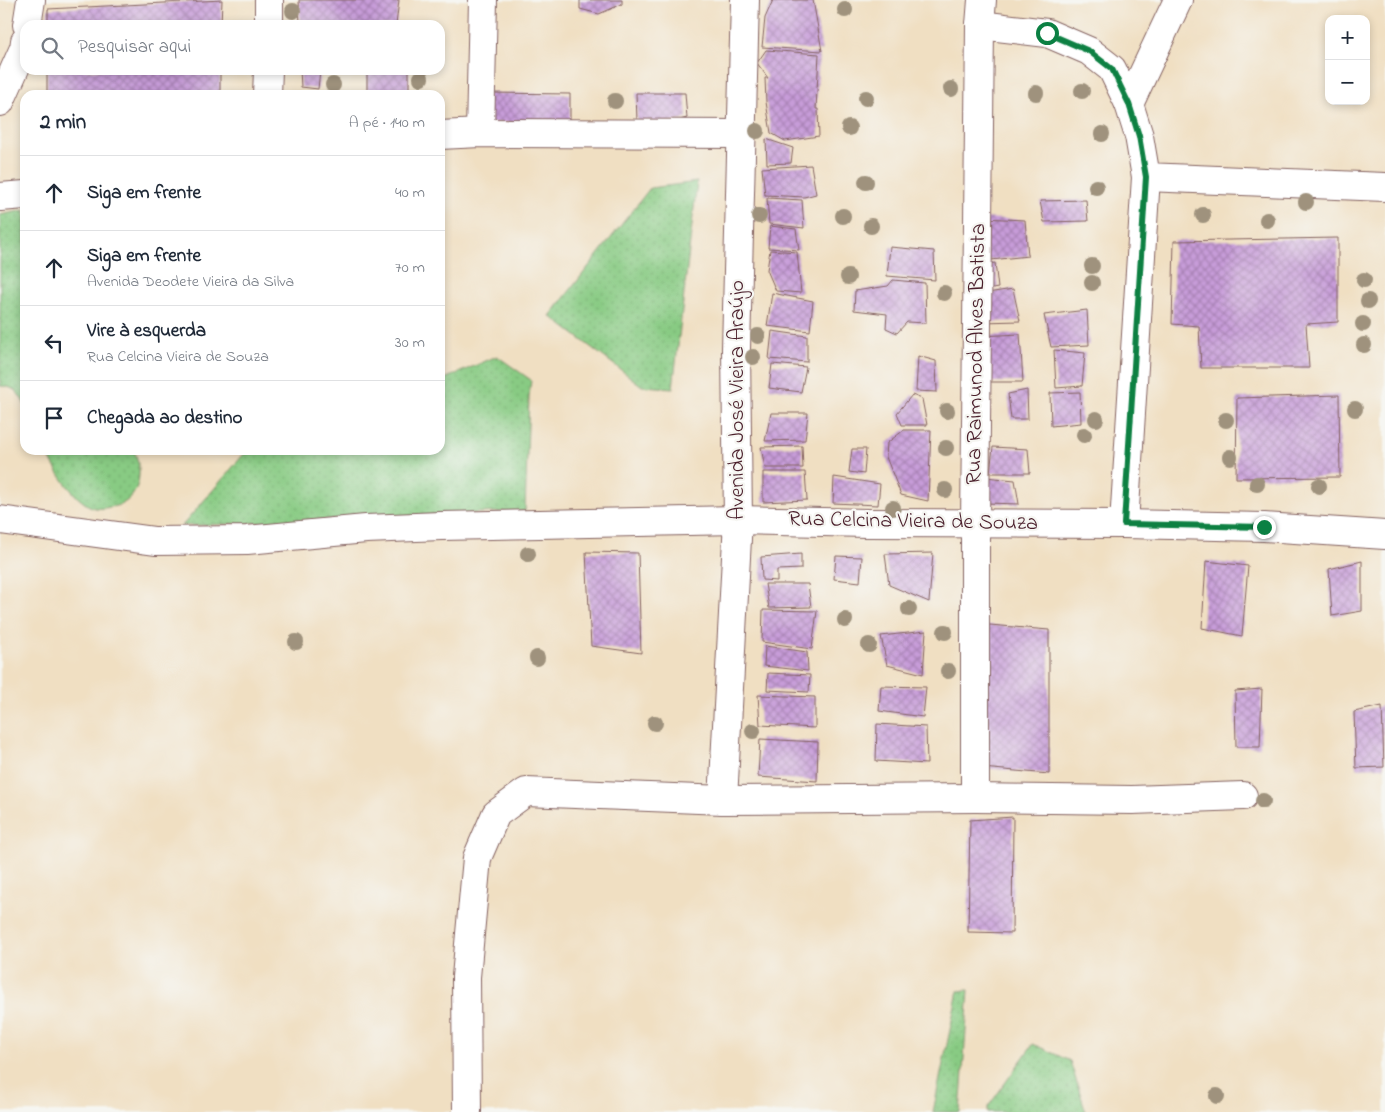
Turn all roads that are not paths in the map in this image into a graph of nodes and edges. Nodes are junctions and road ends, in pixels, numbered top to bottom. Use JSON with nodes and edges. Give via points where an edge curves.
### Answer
{"nodes":[{"id":1,"x":31,"y":0,"type":"edge"},
{"id":2,"x":269,"y":0,"type":"edge"},
{"id":3,"x":483,"y":0,"type":"edge"},
{"id":4,"x":745,"y":0,"type":"edge"},
{"id":5,"x":1178,"y":0,"type":"edge"},
{"id":6,"x":981,"y":12,"type":"edge"},
{"id":7,"x":28,"y":20,"type":"edge"},
{"id":8,"x":268,"y":20,"type":"edge"},
{"id":9,"x":20,"y":57,"type":"edge"},
{"id":10,"x":268,"y":75,"type":"edge"},
{"id":11,"x":267,"y":90,"type":"edge"},
{"id":12,"x":0,"y":102,"type":"edge"},
{"id":13,"x":1129,"y":104,"type":"junction"},
{"id":14,"x":480,"y":133,"type":"junction"},
{"id":15,"x":742,"y":134,"type":"junction"},
{"id":16,"x":445,"y":135,"type":"edge"},
{"id":17,"x":1146,"y":177,"type":"junction"},
{"id":18,"x":1385,"y":187,"type":"edge"},
{"id":19,"x":20,"y":195,"type":"edge"},
{"id":20,"x":0,"y":197,"type":"edge"},
{"id":21,"x":0,"y":520,"type":"edge"},
{"id":22,"x":738,"y":520,"type":"junction"},
{"id":23,"x":975,"y":524,"type":"junction"},
{"id":24,"x":1124,"y":524,"type":"junction"},
{"id":25,"x":1385,"y":535,"type":"edge"},
{"id":26,"x":1244,"y":796,"type":"dead end"},
{"id":27,"x":975,"y":798,"type":"junction"},
{"id":28,"x":723,"y":800,"type":"junction"},
{"id":29,"x":467,"y":1112,"type":"edge"}],
"edges":[{"from":1,"to":7,"type":"street"},
{"from":2,"to":8,"type":"street"},
{"from":3,"to":14,"type":"street"},
{"from":4,"to":15,"type":"street","name":"Avenida José Vieira Araújo"},
{"from":5,"to":13,"type":"street"},
{"from":6,"to":13,"type":"street","via":[[1047,33],[1089,51],[1112,69]]},
{"from":6,"to":23,"type":"street","name":"Rua Raimunod Alves Batista"},
{"from":9,"to":12,"type":"street"},
{"from":10,"to":11,"type":"street"},
{"from":13,"to":17,"type":"street"},
{"from":14,"to":15,"type":"street"},
{"from":14,"to":16,"type":"street"},
{"from":15,"to":22,"type":"street","name":"Avenida José Vieira Araújo","via":[[736,349]]},
{"from":17,"to":18,"type":"street"},
{"from":17,"to":24,"type":"street"},
{"from":19,"to":20,"type":"street"},
{"from":21,"to":22,"type":"street","name":"Rua Celcina Vieira de Souza","via":[[155,541],[246,540],[441,526]]},
{"from":22,"to":23,"type":"street","name":"Rua Celcina Vieira de Souza"},
{"from":22,"to":28,"type":"street","name":"Avenida José Vieira Araújo"},
{"from":23,"to":24,"type":"street","name":"Rua Celcina Vieira de Souza"},
{"from":23,"to":27,"type":"street","name":"Rua Raimunod Alves Batista"},
{"from":24,"to":25,"type":"street","name":"Rua Celcina Vieira de Souza","via":[[1264,527]]},
{"from":26,"to":27,"type":"street","via":[[1132,800]]},
{"from":27,"to":28,"type":"street"},
{"from":28,"to":29,"type":"street","via":[[526,792],[496,814],[477,858],[466,977]]}]}
